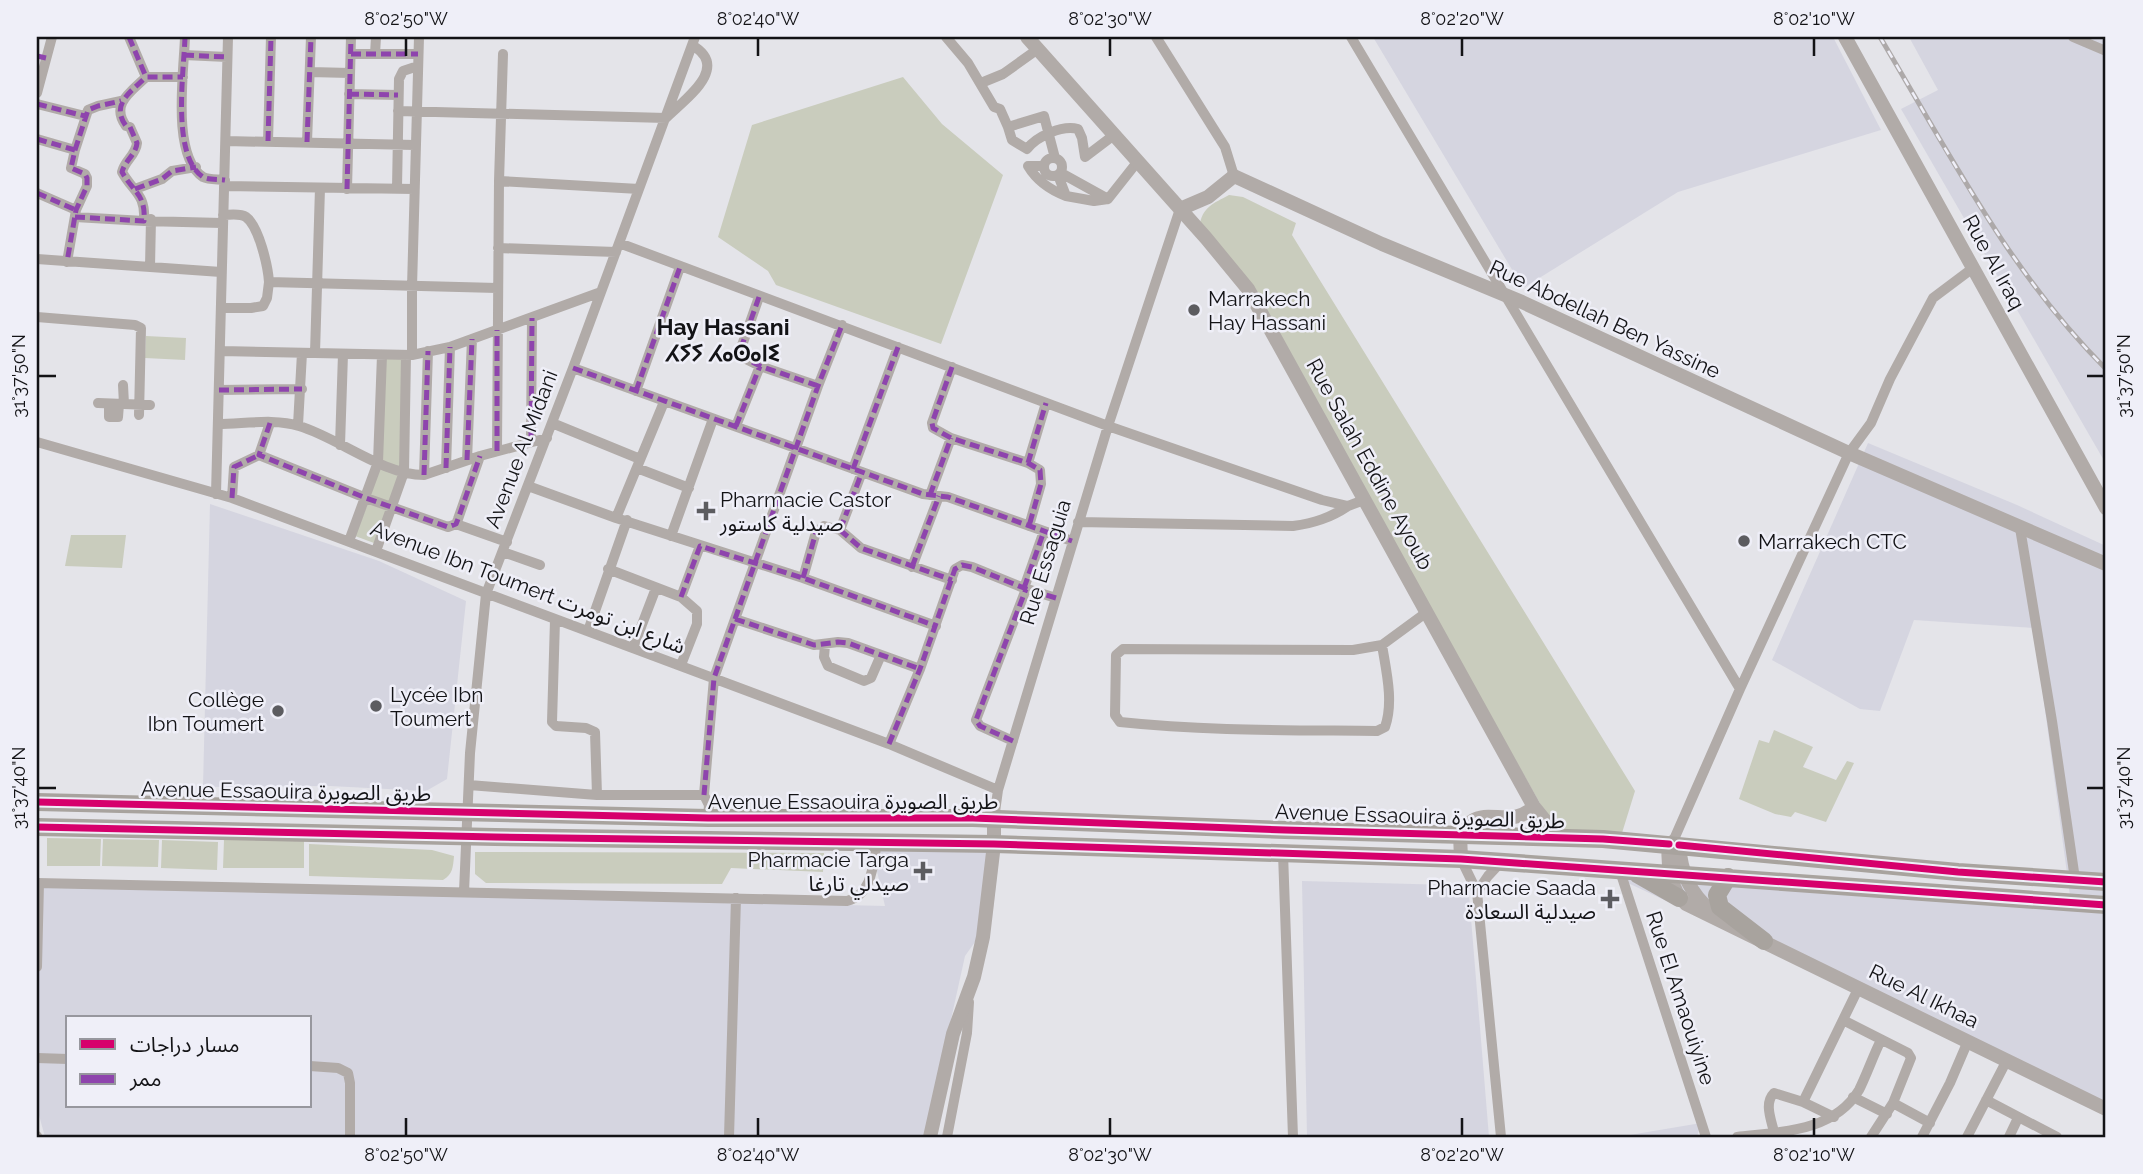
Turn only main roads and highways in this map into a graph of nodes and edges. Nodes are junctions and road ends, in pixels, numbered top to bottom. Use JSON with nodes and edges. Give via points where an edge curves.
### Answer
{"nodes":[{"id":1,"x":37,"y":802,"type":"edge"},
{"id":2,"x":37,"y":827,"type":"edge"},
{"id":3,"x":1627,"y":871,"type":"junction"},
{"id":4,"x":1728,"y":877,"type":"junction"},
{"id":5,"x":2106,"y":882,"type":"edge"},
{"id":6,"x":1679,"y":898,"type":"road end"},
{"id":7,"x":2106,"y":905,"type":"edge"},
{"id":8,"x":1764,"y":941,"type":"road end"}],
"edges":[{"from":1,"to":5,"type":"main road","name":"Avenue Essaouira طريق الصويرة","via":[[708,818],[994,819],[1674,842],[1958,872]]},
{"from":2,"to":3,"type":"main road","name":"Avenue Essaouira طريق الصويرة","via":[[994,844],[1461,859]]},
{"from":3,"to":4,"type":"main road","name":"Avenue Essaouira طريق الصويرة"},
{"from":3,"to":6,"type":"main road"},
{"from":4,"to":7,"type":"main road","name":"Avenue Essaouira طريق الصويرة"},
{"from":4,"to":8,"type":"main road","via":[[1717,895],[1720,907]]}]}
